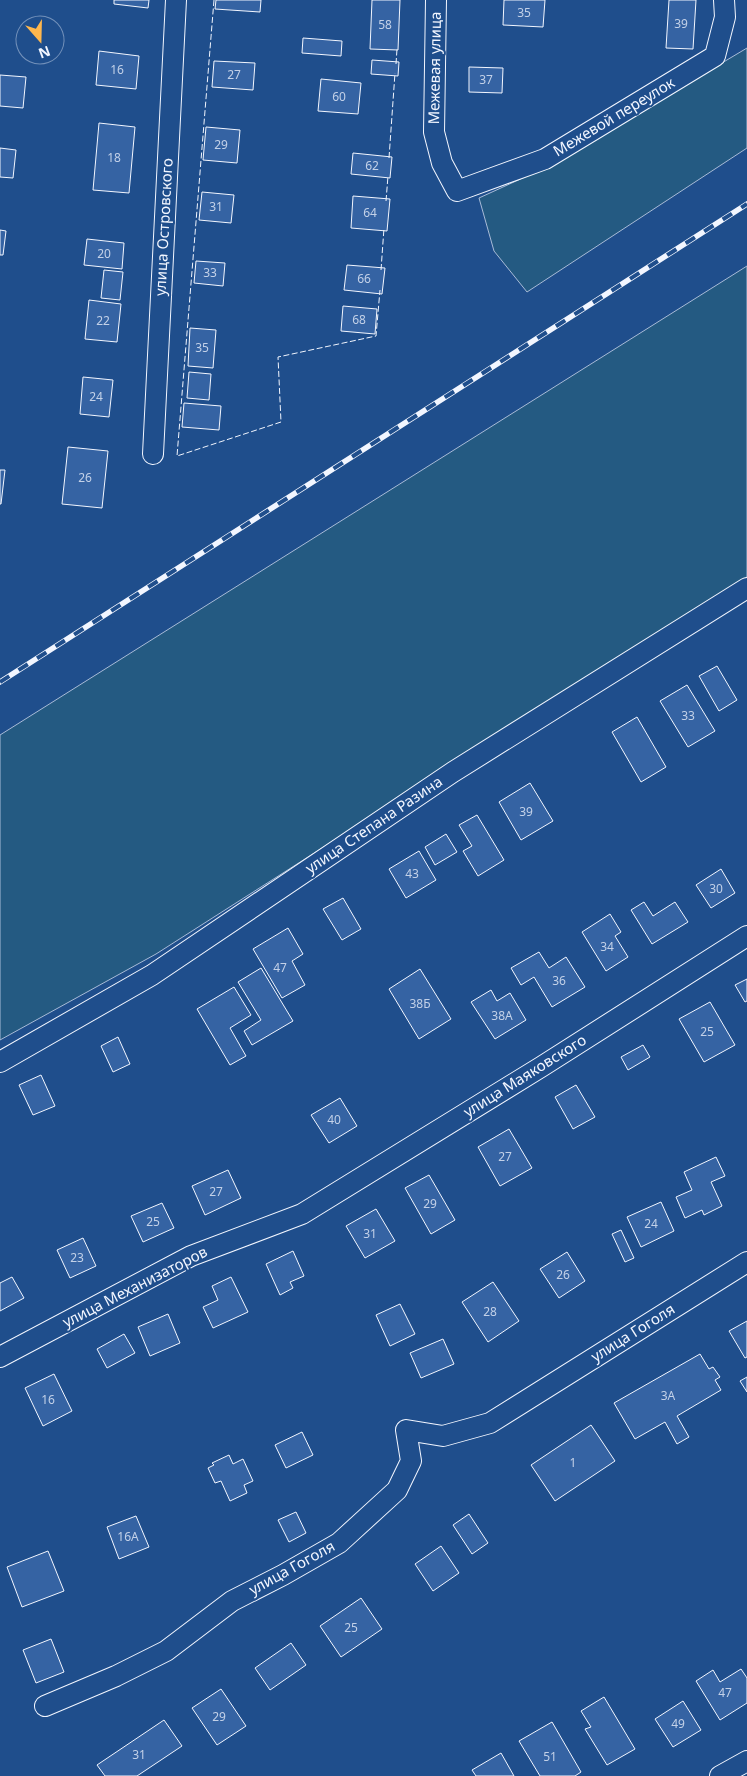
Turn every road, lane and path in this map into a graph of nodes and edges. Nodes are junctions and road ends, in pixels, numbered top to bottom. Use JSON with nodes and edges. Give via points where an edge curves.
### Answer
{"nodes":[{"id":1,"x":176,"y":0,"type":"edge"},
{"id":2,"x":436,"y":0,"type":"edge"},
{"id":3,"x":724,"y":0,"type":"edge"},
{"id":4,"x":457,"y":191,"type":"joint"},
{"id":5,"x":153,"y":454,"type":"dead end"},
{"id":6,"x":747,"y":588,"type":"edge"},
{"id":7,"x":747,"y":936,"type":"edge"},
{"id":8,"x":0,"y":1062,"type":"edge"},
{"id":9,"x":302,"y":1214,"type":"joint"},
{"id":10,"x":747,"y":1262,"type":"edge"},
{"id":11,"x":0,"y":1357,"type":"edge"},
{"id":12,"x":44,"y":1706,"type":"dead end"},
{"id":13,"x":747,"y":1761,"type":"edge"},
{"id":14,"x":720,"y":1776,"type":"edge"}],
"edges":[{"from":1,"to":5,"type":"street","name":"улица Островского"},
{"from":2,"to":4,"type":"street","name":"Межевая улица","via":[[434,132],[442,163]]},
{"from":3,"to":4,"type":"street","name":"Межевой переулок","via":[[726,16],[715,56],[545,159]]},
{"from":6,"to":8,"type":"street","name":"улица Степана Разина","via":[[453,772],[152,975]]},
{"from":7,"to":9,"type":"street","name":"улица Маяковского"},
{"from":9,"to":11,"type":"street","name":"улица Механизаторов","via":[[191,1256]]},
{"from":10,"to":12,"type":"street","name":"улица Гоголя","via":[[490,1422],[443,1436],[406,1430],[411,1461],[397,1490],[339,1543],[232,1601],[166,1651]]},
{"from":13,"to":14,"type":"street"}]}
